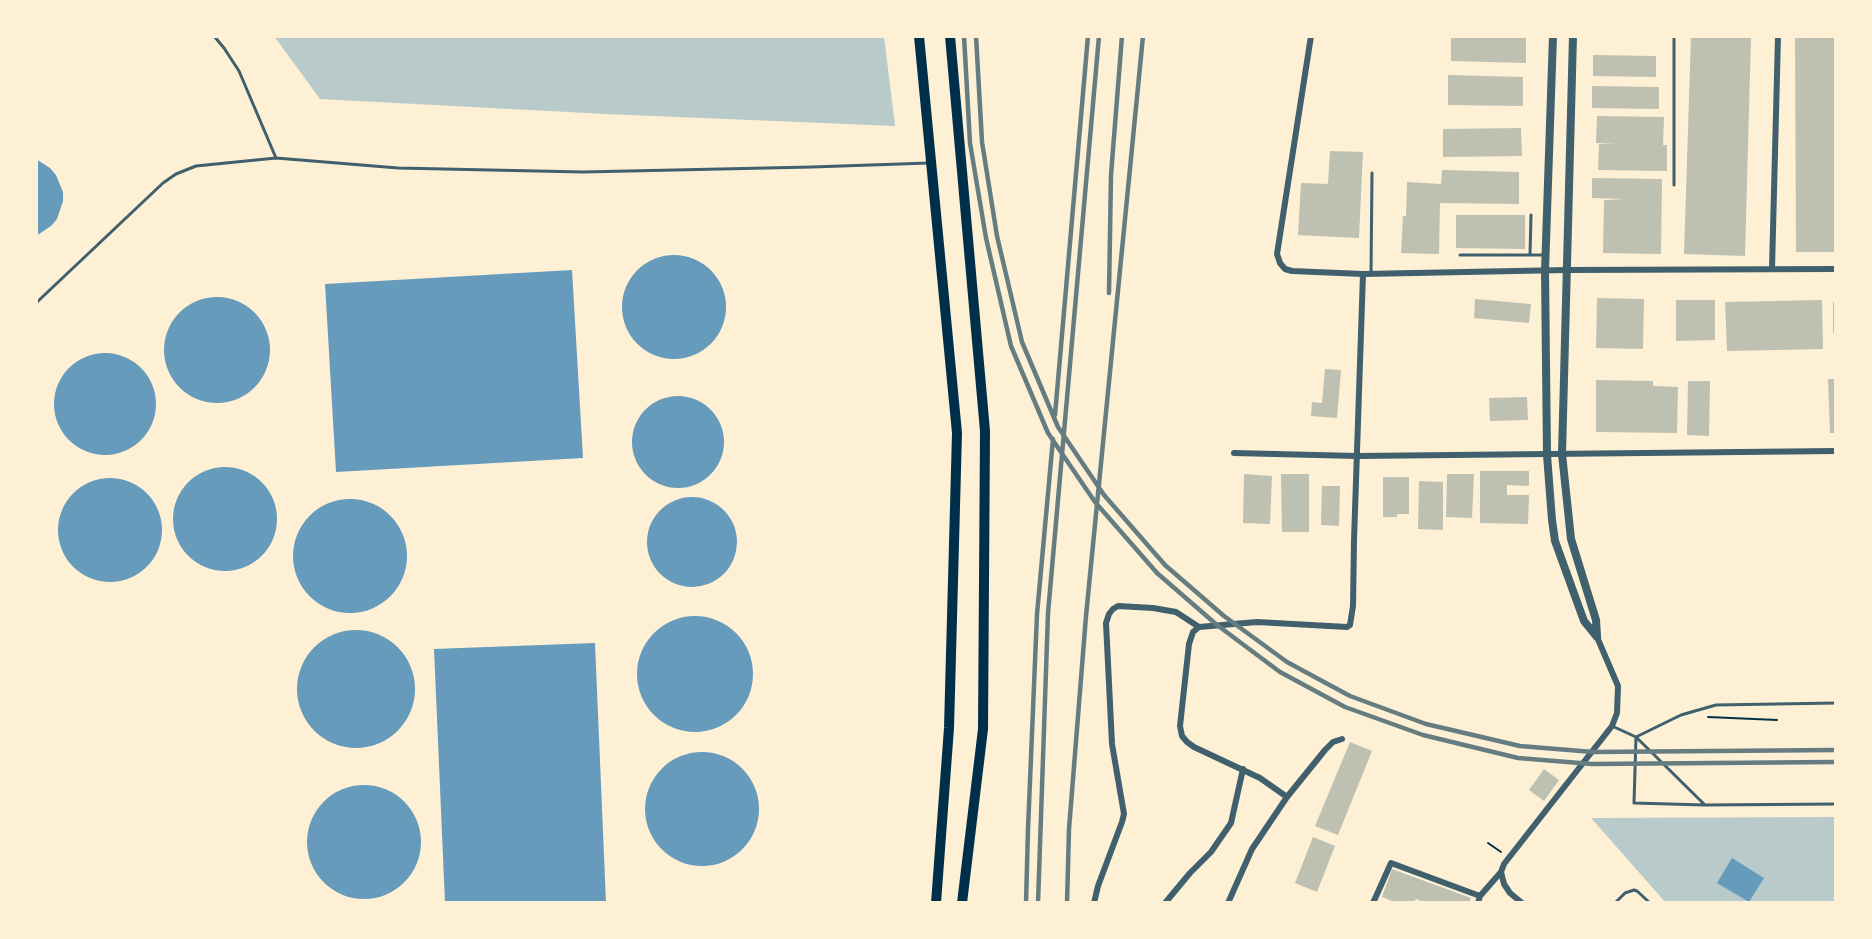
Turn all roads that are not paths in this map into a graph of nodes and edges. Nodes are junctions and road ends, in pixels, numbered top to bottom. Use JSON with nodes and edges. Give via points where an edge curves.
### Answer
{"nodes":[{"id":1,"x":214,"y":36,"type":"edge"},
{"id":2,"x":919,"y":36,"type":"edge"},
{"id":3,"x":950,"y":36,"type":"edge"},
{"id":4,"x":1311,"y":36,"type":"edge"},
{"id":5,"x":1553,"y":36,"type":"edge"},
{"id":6,"x":1574,"y":36,"type":"edge"},
{"id":7,"x":1674,"y":36,"type":"edge"},
{"id":8,"x":1778,"y":36,"type":"edge"},
{"id":9,"x":276,"y":158,"type":"junction"},
{"id":10,"x":931,"y":163,"type":"junction"},
{"id":11,"x":1371,"y":173,"type":"dead end"},
{"id":12,"x":1674,"y":185,"type":"dead end"},
{"id":13,"x":1531,"y":214,"type":"dead end"},
{"id":14,"x":1460,"y":255,"type":"dead end"},
{"id":15,"x":1530,"y":255,"type":"junction"},
{"id":16,"x":1546,"y":255,"type":"junction"},
{"id":17,"x":1772,"y":269,"type":"junction"},
{"id":18,"x":1836,"y":269,"type":"edge"},
{"id":19,"x":1568,"y":270,"type":"junction"},
{"id":20,"x":1545,"y":271,"type":"junction"},
{"id":21,"x":1363,"y":274,"type":"junction"},
{"id":22,"x":1371,"y":274,"type":"junction"},
{"id":23,"x":36,"y":303,"type":"edge"},
{"id":24,"x":1836,"y":451,"type":"edge"},
{"id":25,"x":1233,"y":453,"type":"dead end"},
{"id":26,"x":1562,"y":454,"type":"junction"},
{"id":27,"x":1547,"y":455,"type":"junction"},
{"id":28,"x":1357,"y":456,"type":"junction"},
{"id":29,"x":1199,"y":627,"type":"junction"},
{"id":30,"x":1597,"y":637,"type":"junction"},
{"id":31,"x":1836,"y":703,"type":"edge"},
{"id":32,"x":1612,"y":726,"type":"junction"},
{"id":33,"x":1636,"y":737,"type":"junction"},
{"id":34,"x":1342,"y":739,"type":"dead end"},
{"id":35,"x":1243,"y":769,"type":"junction"},
{"id":36,"x":1287,"y":797,"type":"junction"},
{"id":37,"x":1836,"y":804,"type":"edge"},
{"id":38,"x":1705,"y":805,"type":"junction"},
{"id":39,"x":1501,"y":872,"type":"junction"},
{"id":40,"x":1479,"y":899,"type":"edge"},
{"id":41,"x":936,"y":903,"type":"edge"},
{"id":42,"x":962,"y":903,"type":"edge"},
{"id":43,"x":1094,"y":903,"type":"edge"},
{"id":44,"x":1165,"y":903,"type":"edge"},
{"id":45,"x":1228,"y":903,"type":"edge"},
{"id":46,"x":1373,"y":903,"type":"edge"},
{"id":47,"x":1522,"y":903,"type":"edge"},
{"id":48,"x":1615,"y":903,"type":"edge"},
{"id":49,"x":1650,"y":903,"type":"edge"}],
"edges":[{"from":1,"to":9,"type":"lane","via":[[238,71]]},
{"from":2,"to":10,"type":"highway"},
{"from":3,"to":42,"type":"highway","via":[[985,432],[983,729]]},
{"from":4,"to":21,"type":"street","via":[[1277,254],[1280,263],[1292,271]]},
{"from":5,"to":16,"type":"street"},
{"from":6,"to":19,"type":"street"},
{"from":7,"to":12,"type":"lane"},
{"from":8,"to":17,"type":"street"},
{"from":9,"to":10,"type":"lane","via":[[398,168],[583,172]]},
{"from":9,"to":23,"type":"lane","via":[[196,166],[176,174]]},
{"from":10,"to":41,"type":"highway","via":[[957,433],[949,729]]},
{"from":11,"to":22,"type":"lane"},
{"from":13,"to":15,"type":"lane"},
{"from":14,"to":15,"type":"lane"},
{"from":15,"to":16,"type":"lane"},
{"from":16,"to":20,"type":"street"},
{"from":17,"to":18,"type":"street"},
{"from":17,"to":19,"type":"street"},
{"from":19,"to":20,"type":"street"},
{"from":19,"to":26,"type":"street"},
{"from":20,"to":22,"type":"street"},
{"from":20,"to":27,"type":"street"},
{"from":21,"to":22,"type":"street"},
{"from":21,"to":28,"type":"street"},
{"from":24,"to":26,"type":"street"},
{"from":25,"to":28,"type":"street"},
{"from":26,"to":27,"type":"street"},
{"from":26,"to":30,"type":"street","via":[[1571,539],[1596,620]]},
{"from":27,"to":28,"type":"street"},
{"from":27,"to":30,"type":"street","via":[[1555,541],[1584,621]]},
{"from":28,"to":29,"type":"street","via":[[1350,625],[1257,622]]},
{"from":29,"to":35,"type":"street","via":[[1189,644],[1182,736],[1194,747]]},
{"from":29,"to":43,"type":"street","via":[[1176,612],[1153,608],[1118,606],[1109,614],[1106,623],[1112,744],[1124,814]]},
{"from":30,"to":32,"type":"street","via":[[1618,686]]},
{"from":31,"to":33,"type":"lane","via":[[1716,705],[1681,715]]},
{"from":32,"to":33,"type":"lane"},
{"from":32,"to":39,"type":"street"},
{"from":33,"to":38,"type":"lane"},
{"from":33,"to":38,"type":"lane","via":[[1634,803]]},
{"from":34,"to":36,"type":"street","via":[[1325,750]]},
{"from":35,"to":36,"type":"street"},
{"from":35,"to":44,"type":"street","via":[[1231,823],[1211,852]]},
{"from":36,"to":45,"type":"street","via":[[1252,849]]},
{"from":37,"to":38,"type":"lane"},
{"from":39,"to":40,"type":"street"},
{"from":39,"to":47,"type":"street","via":[[1510,893]]},
{"from":40,"to":46,"type":"street","via":[[1391,862]]},
{"from":48,"to":49,"type":"lane","via":[[1634,890]]}]}
